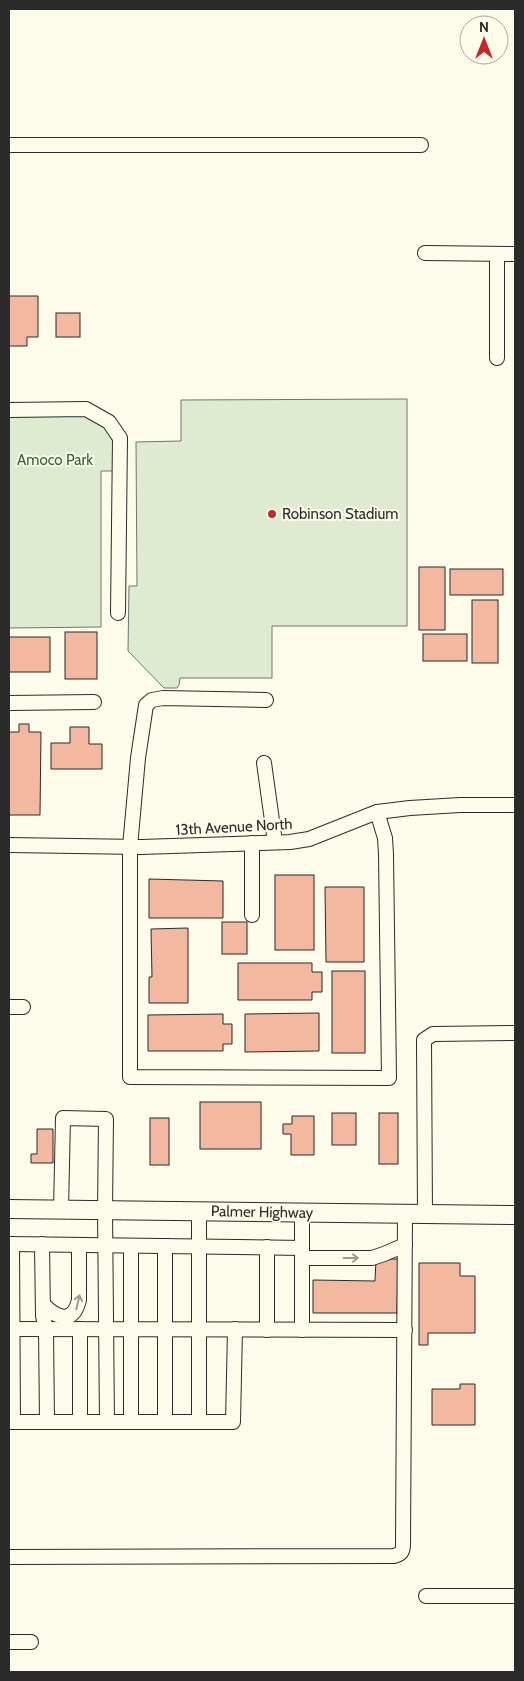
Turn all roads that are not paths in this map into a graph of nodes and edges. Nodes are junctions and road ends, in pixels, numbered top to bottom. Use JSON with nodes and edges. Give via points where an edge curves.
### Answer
{"nodes":[{"id":1,"x":9,"y":145,"type":"edge"},
{"id":2,"x":421,"y":145,"type":"dead end"},
{"id":3,"x":424,"y":253,"type":"dead end"},
{"id":4,"x":497,"y":254,"type":"junction"},
{"id":5,"x":515,"y":254,"type":"edge"},
{"id":6,"x":497,"y":358,"type":"dead end"},
{"id":7,"x":9,"y":410,"type":"edge"},
{"id":8,"x":118,"y":612,"type":"dead end"},
{"id":9,"x":266,"y":700,"type":"dead end"},
{"id":10,"x":94,"y":702,"type":"dead end"},
{"id":11,"x":9,"y":703,"type":"edge"},
{"id":12,"x":264,"y":763,"type":"dead end"},
{"id":13,"x":515,"y":805,"type":"edge"},
{"id":14,"x":377,"y":812,"type":"junction"},
{"id":15,"x":275,"y":842,"type":"junction"},
{"id":16,"x":252,"y":843,"type":"junction"},
{"id":17,"x":9,"y":845,"type":"edge"},
{"id":18,"x":130,"y":847,"type":"junction"},
{"id":19,"x":252,"y":915,"type":"dead end"},
{"id":20,"x":515,"y":1033,"type":"edge"},
{"id":21,"x":9,"y":1209,"type":"edge"},
{"id":22,"x":62,"y":1210,"type":"junction"},
{"id":23,"x":105,"y":1210,"type":"junction"},
{"id":24,"x":199,"y":1211,"type":"junction"},
{"id":25,"x":302,"y":1212,"type":"junction"},
{"id":26,"x":405,"y":1214,"type":"junction"},
{"id":27,"x":424,"y":1214,"type":"junction"},
{"id":28,"x":515,"y":1215,"type":"edge"},
{"id":29,"x":10,"y":1244,"type":"edge"},
{"id":30,"x":42,"y":1244,"type":"junction"},
{"id":31,"x":80,"y":1245,"type":"junction"},
{"id":32,"x":105,"y":1245,"type":"junction"},
{"id":33,"x":405,"y":1245,"type":"junction"},
{"id":34,"x":131,"y":1246,"type":"junction"},
{"id":35,"x":165,"y":1246,"type":"junction"},
{"id":36,"x":199,"y":1246,"type":"junction"},
{"id":37,"x":267,"y":1247,"type":"junction"},
{"id":38,"x":302,"y":1253,"type":"junction"},
{"id":39,"x":42,"y":1304,"type":"junction"},
{"id":40,"x":10,"y":1329,"type":"edge"},
{"id":41,"x":46,"y":1329,"type":"junction"},
{"id":42,"x":80,"y":1329,"type":"junction"},
{"id":43,"x":106,"y":1329,"type":"junction"},
{"id":44,"x":131,"y":1329,"type":"junction"},
{"id":45,"x":165,"y":1329,"type":"junction"},
{"id":46,"x":199,"y":1329,"type":"junction"},
{"id":47,"x":235,"y":1329,"type":"junction"},
{"id":48,"x":267,"y":1330,"type":"junction"},
{"id":49,"x":302,"y":1330,"type":"junction"},
{"id":50,"x":405,"y":1330,"type":"junction"},
{"id":51,"x":11,"y":1422,"type":"edge"},
{"id":52,"x":47,"y":1422,"type":"junction"},
{"id":53,"x":80,"y":1422,"type":"junction"},
{"id":54,"x":107,"y":1422,"type":"junction"},
{"id":55,"x":131,"y":1422,"type":"junction"},
{"id":56,"x":165,"y":1422,"type":"junction"},
{"id":57,"x":199,"y":1422,"type":"junction"},
{"id":58,"x":9,"y":1557,"type":"edge"},
{"id":59,"x":426,"y":1596,"type":"dead end"},
{"id":60,"x":515,"y":1596,"type":"edge"},
{"id":61,"x":9,"y":1642,"type":"edge"},
{"id":62,"x":31,"y":1642,"type":"dead end"}],
"edges":[{"from":1,"to":2,"type":"street"},
{"from":3,"to":4,"type":"street"},
{"from":4,"to":5,"type":"street"},
{"from":4,"to":6,"type":"street"},
{"from":7,"to":8,"type":"street","via":[[86,409],[109,422],[120,438]]},
{"from":9,"to":18,"type":"street","via":[[163,698],[146,705]]},
{"from":10,"to":11,"type":"street"},
{"from":12,"to":15,"type":"street"},
{"from":13,"to":14,"type":"street","name":"13th Avenue North","via":[[452,805]]},
{"from":14,"to":15,"type":"street","name":"13th Avenue North","via":[[308,839]]},
{"from":14,"to":18,"type":"street","via":[[386,854],[389,1078],[130,1077]]},
{"from":15,"to":16,"type":"street","name":"13th Avenue North"},
{"from":16,"to":18,"type":"street","name":"13th Avenue North"},
{"from":16,"to":19,"type":"street"},
{"from":17,"to":18,"type":"street","name":"13th Avenue North"},
{"from":20,"to":27,"type":"street","via":[[433,1034],[424,1040]]},
{"from":21,"to":22,"type":"main road","name":"Palmer Highway"},
{"from":22,"to":23,"type":"main road","name":"Palmer Highway"},
{"from":22,"to":23,"type":"street","via":[[63,1118],[106,1119]]},
{"from":23,"to":24,"type":"main road","name":"Palmer Highway"},
{"from":23,"to":32,"type":"street"},
{"from":24,"to":25,"type":"main road","name":"Palmer Highway"},
{"from":24,"to":36,"type":"street"},
{"from":25,"to":26,"type":"main road","name":"Palmer Highway"},
{"from":25,"to":38,"type":"street"},
{"from":26,"to":27,"type":"main road","name":"Palmer Highway"},
{"from":26,"to":33,"type":"street"},
{"from":27,"to":28,"type":"main road","name":"Palmer Highway"},
{"from":29,"to":30,"type":"street"},
{"from":29,"to":40,"type":"street"},
{"from":30,"to":31,"type":"street"},
{"from":30,"to":39,"type":"street"},
{"from":31,"to":32,"type":"street"},
{"from":39,"to":31,"type":"street","one_way":true,"via":[[62,1317],[78,1308]]},
{"from":32,"to":34,"type":"street"},
{"from":32,"to":43,"type":"street"},
{"from":38,"to":33,"type":"street","one_way":true,"via":[[372,1258]]},
{"from":33,"to":50,"type":"street"},
{"from":34,"to":35,"type":"street"},
{"from":34,"to":44,"type":"street"},
{"from":35,"to":36,"type":"street"},
{"from":35,"to":45,"type":"street"},
{"from":36,"to":37,"type":"street"},
{"from":36,"to":46,"type":"street"},
{"from":37,"to":38,"type":"street"},
{"from":37,"to":48,"type":"street"},
{"from":38,"to":49,"type":"street"},
{"from":39,"to":41,"type":"street"},
{"from":40,"to":41,"type":"street"},
{"from":40,"to":51,"type":"street"},
{"from":41,"to":42,"type":"street"},
{"from":41,"to":52,"type":"street"},
{"from":42,"to":43,"type":"street"},
{"from":42,"to":53,"type":"street"},
{"from":43,"to":44,"type":"street"},
{"from":43,"to":54,"type":"street"},
{"from":44,"to":45,"type":"street"},
{"from":44,"to":55,"type":"street"},
{"from":45,"to":46,"type":"street"},
{"from":45,"to":56,"type":"street"},
{"from":46,"to":47,"type":"street"},
{"from":46,"to":57,"type":"street"},
{"from":47,"to":48,"type":"street"},
{"from":47,"to":57,"type":"street","via":[[233,1422]]},
{"from":48,"to":49,"type":"street"},
{"from":49,"to":50,"type":"street"},
{"from":50,"to":58,"type":"street","via":[[403,1551],[400,1554]]},
{"from":51,"to":52,"type":"street"},
{"from":52,"to":53,"type":"street"},
{"from":53,"to":54,"type":"street"},
{"from":54,"to":55,"type":"street"},
{"from":55,"to":56,"type":"street"},
{"from":56,"to":57,"type":"street"},
{"from":59,"to":60,"type":"street"},
{"from":61,"to":62,"type":"street"}]}
